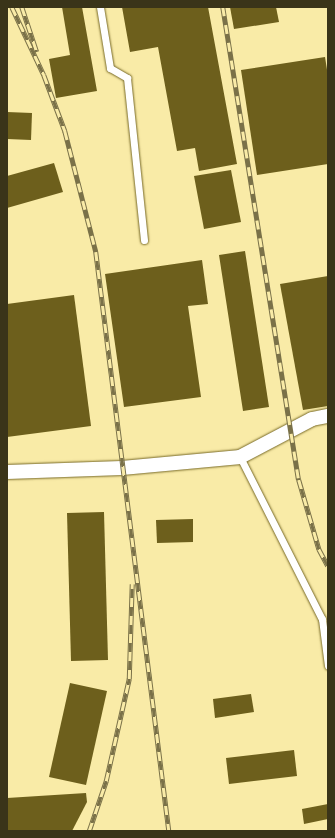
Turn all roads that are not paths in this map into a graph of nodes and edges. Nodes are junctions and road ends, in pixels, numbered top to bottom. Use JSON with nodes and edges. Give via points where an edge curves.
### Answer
{"nodes":[{"id":1,"x":100,"y":7,"type":"edge"},
{"id":2,"x":144,"y":240,"type":"dead end"},
{"id":3,"x":328,"y":416,"type":"edge"},
{"id":4,"x":240,"y":457,"type":"junction"},
{"id":5,"x":7,"y":472,"type":"edge"},
{"id":6,"x":328,"y":666,"type":"edge"}],
"edges":[{"from":1,"to":2,"type":"lane","via":[[110,68],[127,78]]},
{"from":3,"to":4,"type":"street","via":[[312,419]]},
{"from":4,"to":5,"type":"street","via":[[122,468]]},
{"from":4,"to":6,"type":"lane","via":[[322,618]]}]}
